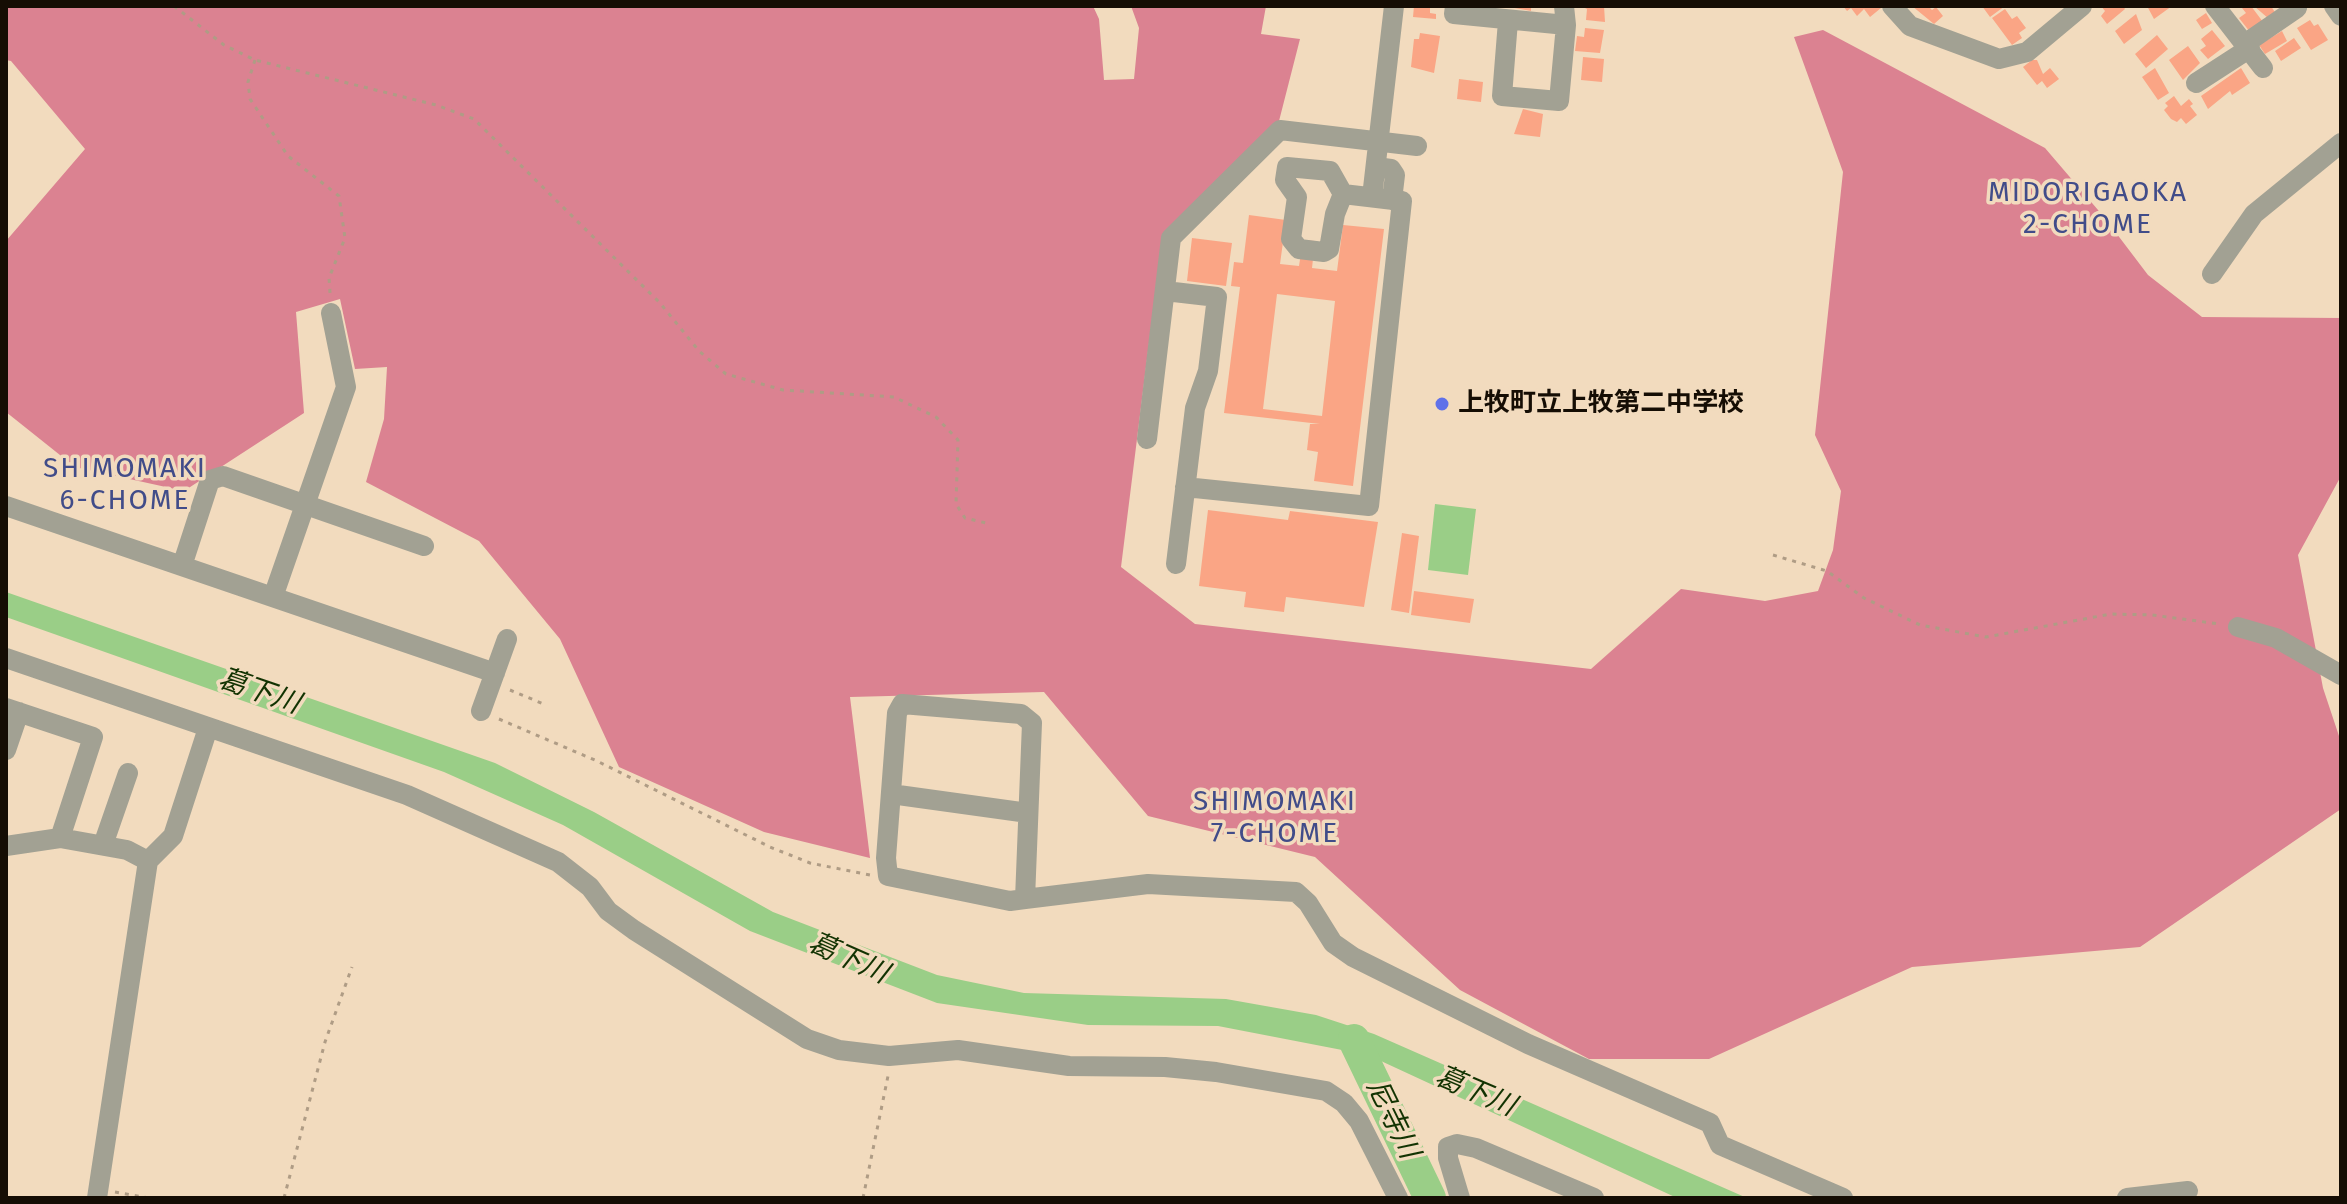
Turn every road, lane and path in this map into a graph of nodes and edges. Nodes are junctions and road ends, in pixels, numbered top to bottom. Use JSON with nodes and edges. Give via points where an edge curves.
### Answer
{"nodes":[{"id":1,"x":174,"y":6,"type":"edge"},
{"id":2,"x":1394,"y":6,"type":"edge"},
{"id":3,"x":1455,"y":6,"type":"edge"},
{"id":4,"x":1892,"y":6,"type":"edge"},
{"id":5,"x":2082,"y":6,"type":"edge"},
{"id":6,"x":2215,"y":6,"type":"edge"},
{"id":7,"x":2334,"y":6,"type":"edge"},
{"id":8,"x":2297,"y":8,"type":"edge"},
{"id":9,"x":1565,"y":16,"type":"edge"},
{"id":10,"x":2341,"y":16,"type":"edge"},
{"id":11,"x":1508,"y":21,"type":"junction"},
{"id":12,"x":2248,"y":46,"type":"junction"},
{"id":13,"x":255,"y":60,"type":"junction"},
{"id":14,"x":2263,"y":68,"type":"dead end"},
{"id":15,"x":2196,"y":83,"type":"dead end"},
{"id":16,"x":1380,"y":142,"type":"junction"},
{"id":17,"x":2341,"y":143,"type":"edge"},
{"id":18,"x":1417,"y":146,"type":"dead end"},
{"id":19,"x":1343,"y":194,"type":"dead end"},
{"id":20,"x":1382,"y":198,"type":"junction"},
{"id":21,"x":2212,"y":274,"type":"dead end"},
{"id":22,"x":1165,"y":291,"type":"junction"},
{"id":23,"x":331,"y":313,"type":"joint"},
{"id":24,"x":1147,"y":439,"type":"dead end"},
{"id":25,"x":1185,"y":487,"type":"junction"},
{"id":26,"x":305,"y":505,"type":"junction"},
{"id":27,"x":6,"y":506,"type":"edge"},
{"id":28,"x":986,"y":523,"type":"dead end"},
{"id":29,"x":424,"y":546,"type":"dead end"},
{"id":30,"x":1773,"y":555,"type":"dead end"},
{"id":31,"x":1176,"y":564,"type":"dead end"},
{"id":32,"x":182,"y":566,"type":"junction"},
{"id":33,"x":273,"y":597,"type":"junction"},
{"id":34,"x":2238,"y":627,"type":"joint"},
{"id":35,"x":507,"y":639,"type":"dead end"},
{"id":36,"x":6,"y":658,"type":"edge"},
{"id":37,"x":2341,"y":675,"type":"edge"},
{"id":38,"x":493,"y":678,"type":"junction"},
{"id":39,"x":546,"y":705,"type":"dead end"},
{"id":40,"x":12,"y":710,"type":"edge"},
{"id":41,"x":481,"y":711,"type":"joint"},
{"id":42,"x":208,"y":728,"type":"junction"},
{"id":43,"x":6,"y":750,"type":"edge"},
{"id":44,"x":128,"y":773,"type":"dead end"},
{"id":45,"x":891,"y":794,"type":"junction"},
{"id":46,"x":1028,"y":813,"type":"junction"},
{"id":47,"x":60,"y":838,"type":"junction"},
{"id":48,"x":103,"y":845,"type":"junction"},
{"id":49,"x":6,"y":846,"type":"edge"},
{"id":50,"x":148,"y":861,"type":"junction"},
{"id":51,"x":888,"y":876,"type":"junction"},
{"id":52,"x":1025,"y":899,"type":"junction"},
{"id":53,"x":352,"y":967,"type":"dead end"},
{"id":54,"x":889,"y":1056,"type":"junction"},
{"id":55,"x":2188,"y":1191,"type":"dead end"},
{"id":56,"x":98,"y":1194,"type":"edge"},
{"id":57,"x":149,"y":1198,"type":"edge"},
{"id":58,"x":284,"y":1198,"type":"edge"},
{"id":59,"x":863,"y":1198,"type":"edge"},
{"id":60,"x":1398,"y":1198,"type":"edge"},
{"id":61,"x":1460,"y":1198,"type":"edge"},
{"id":62,"x":1594,"y":1198,"type":"edge"},
{"id":63,"x":1843,"y":1198,"type":"edge"},
{"id":64,"x":2127,"y":1198,"type":"edge"}],
"edges":[{"from":1,"to":13,"type":"path","via":[[224,45]]},
{"from":2,"to":16,"type":"street"},
{"from":3,"to":11,"type":"street","via":[[1454,14]]},
{"from":4,"to":5,"type":"street","via":[[1910,26],[1999,59],[2027,52]]},
{"from":6,"to":12,"type":"street"},
{"from":7,"to":10,"type":"street"},
{"from":8,"to":12,"type":"street"},
{"from":9,"to":11,"type":"street"},
{"from":9,"to":11,"type":"street","via":[[1559,101],[1502,96]]},
{"from":12,"to":14,"type":"street"},
{"from":12,"to":15,"type":"street"},
{"from":13,"to":23,"type":"path","via":[[248,82],[250,99],[288,156],[339,196],[345,238],[329,278]]},
{"from":13,"to":28,"type":"path","via":[[474,119],[726,374],[783,390],[894,397],[936,417],[958,440],[956,504],[965,518]]},
{"from":16,"to":18,"type":"street"},
{"from":16,"to":20,"type":"street","via":[[1376,167]]},
{"from":16,"to":22,"type":"street","via":[[1280,130],[1171,238]]},
{"from":17,"to":21,"type":"street","via":[[2254,214]]},
{"from":19,"to":20,"type":"street"},
{"from":20,"to":25,"type":"street","via":[[1402,201],[1369,506]]},
{"from":22,"to":24,"type":"street"},
{"from":22,"to":25,"type":"street","via":[[1217,297]]},
{"from":23,"to":26,"type":"street","via":[[346,387]]},
{"from":25,"to":31,"type":"street"},
{"from":26,"to":29,"type":"street"},
{"from":26,"to":32,"type":"street","via":[[223,476],[210,480]]},
{"from":26,"to":33,"type":"street"},
{"from":27,"to":32,"type":"street"},
{"from":30,"to":34,"type":"path","via":[[1827,571],[1864,598],[1920,625],[1986,637],[2111,614]]},
{"from":32,"to":33,"type":"street"},
{"from":33,"to":38,"type":"street"},
{"from":34,"to":37,"type":"street","via":[[2276,638]]},
{"from":35,"to":38,"type":"street"},
{"from":36,"to":42,"type":"street"},
{"from":38,"to":39,"type":"path"},
{"from":38,"to":41,"type":"street"},
{"from":40,"to":43,"type":"street"},
{"from":40,"to":47,"type":"street","via":[[93,737]]},
{"from":41,"to":51,"type":"path","via":[[597,761],[770,847],[810,863]]},
{"from":42,"to":50,"type":"street","via":[[173,836]]},
{"from":42,"to":54,"type":"street","via":[[407,795],[558,862],[634,930],[807,1039],[839,1050]]},
{"from":44,"to":48,"type":"street"},
{"from":45,"to":46,"type":"street"},
{"from":45,"to":46,"type":"street","via":[[902,704],[1021,714],[1032,723]]},
{"from":45,"to":51,"type":"street"},
{"from":46,"to":52,"type":"street"},
{"from":47,"to":48,"type":"street"},
{"from":47,"to":49,"type":"street"},
{"from":48,"to":50,"type":"street"},
{"from":50,"to":56,"type":"street"},
{"from":51,"to":52,"type":"street","via":[[1010,901]]},
{"from":52,"to":63,"type":"street","via":[[1148,884],[1296,892],[1333,943],[1353,957],[1528,1044],[1710,1123],[1720,1145]]},
{"from":53,"to":58,"type":"path","via":[[325,1042]]},
{"from":54,"to":59,"type":"path"},
{"from":54,"to":60,"type":"street","via":[[958,1050],[1069,1066],[1216,1072],[1326,1091],[1359,1121]]},
{"from":55,"to":64,"type":"street"},
{"from":56,"to":57,"type":"path"},
{"from":61,"to":62,"type":"street","via":[[1448,1158],[1448,1147],[1457,1144]]}]}
